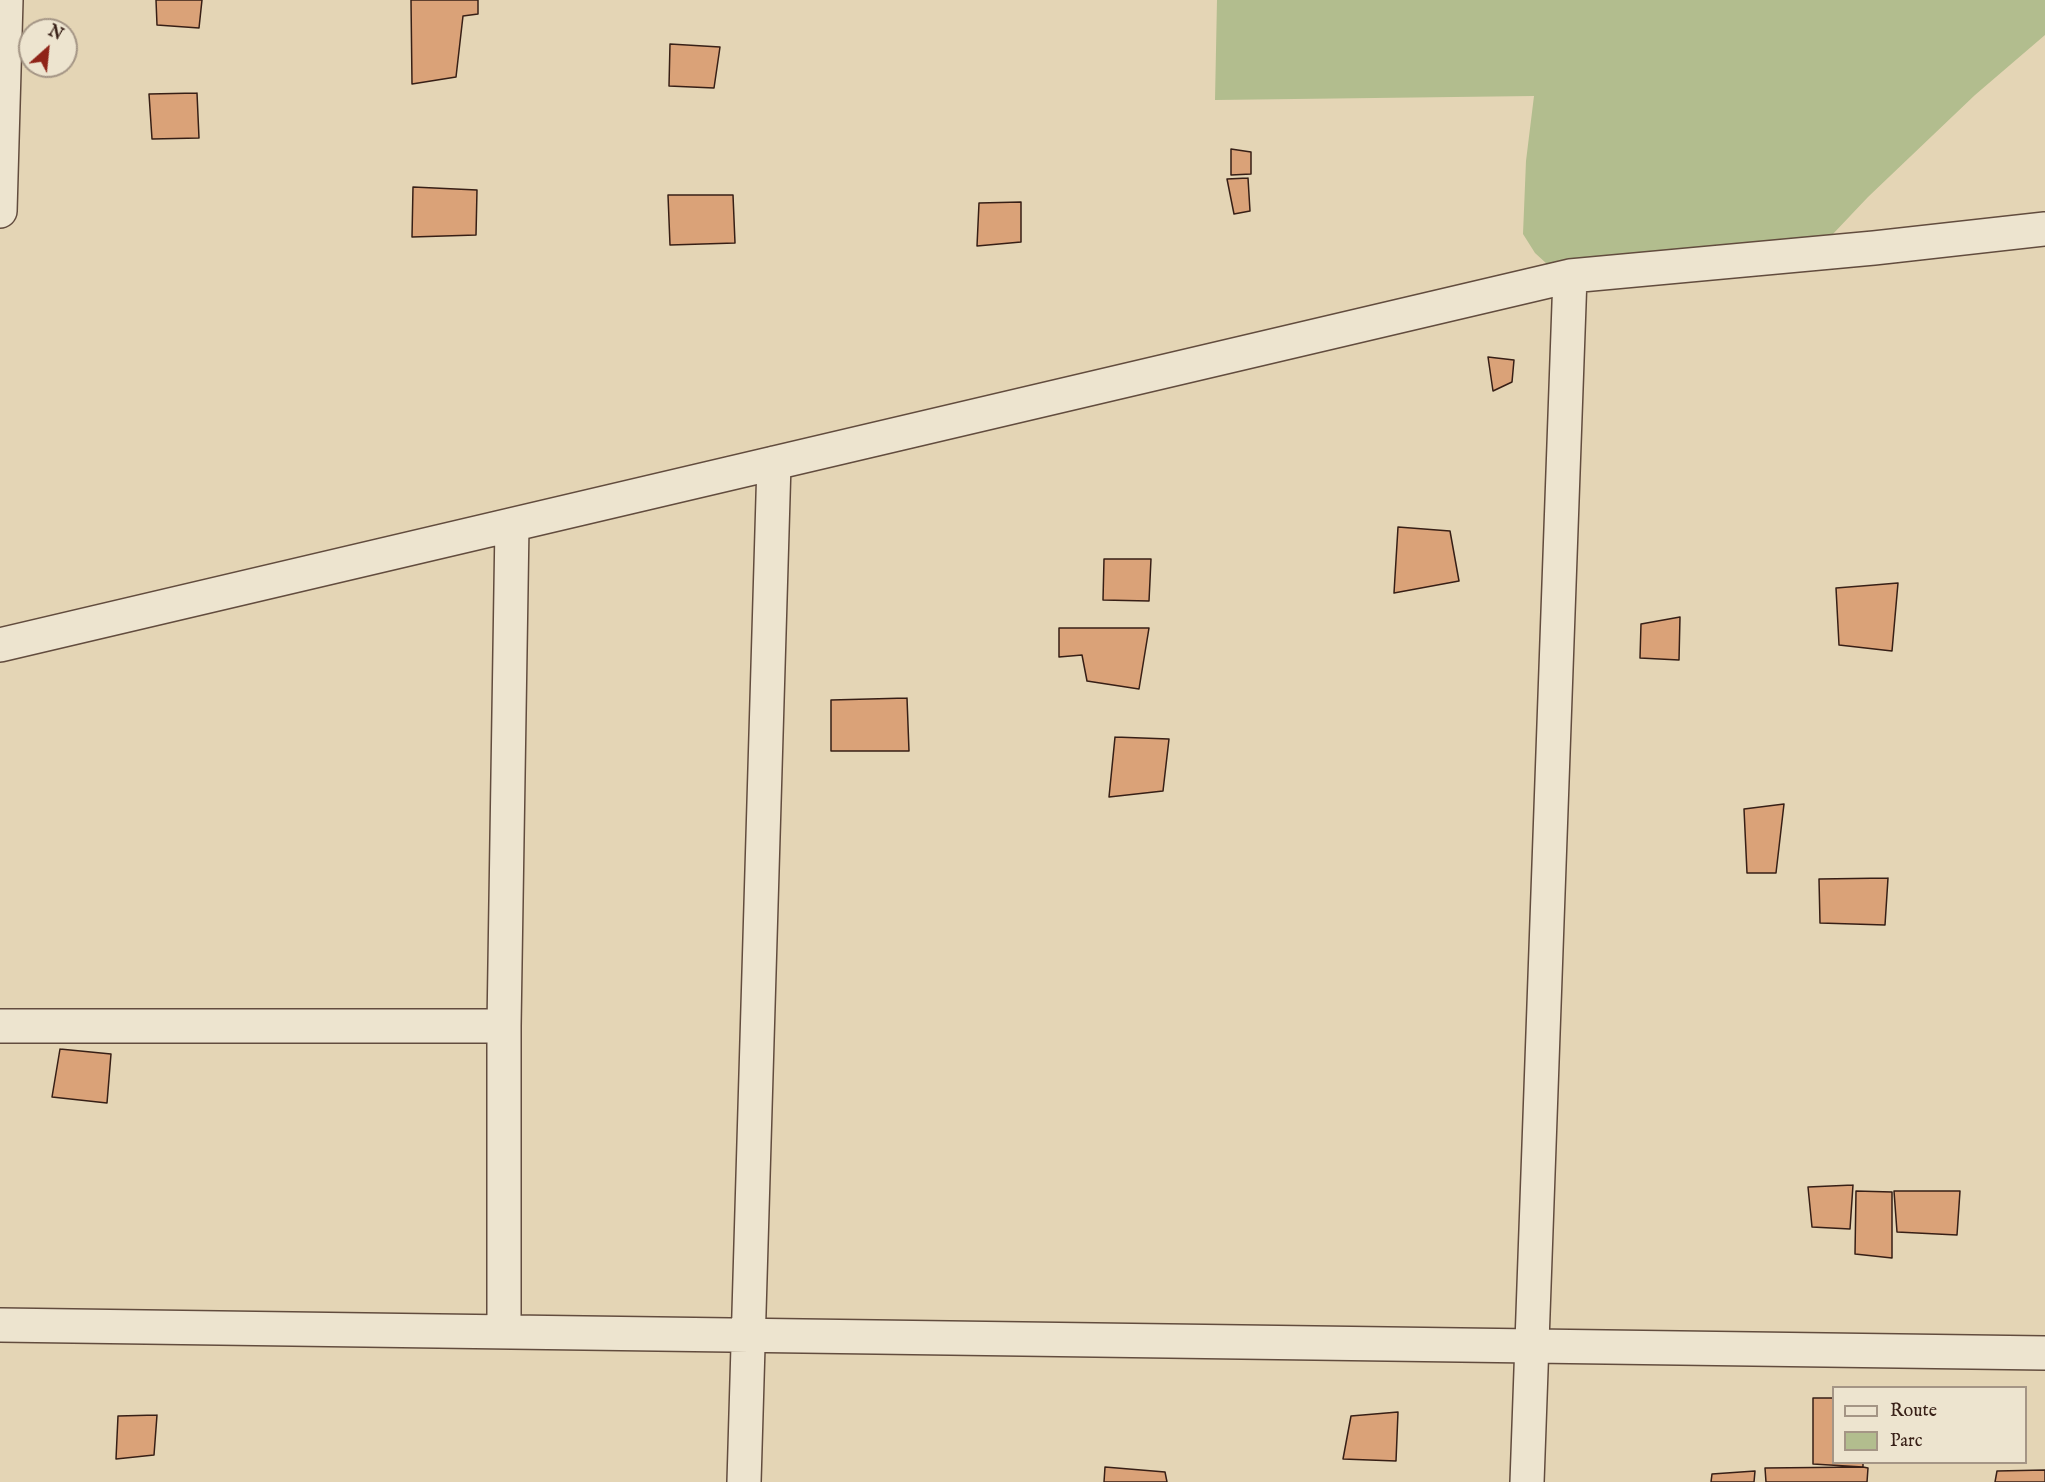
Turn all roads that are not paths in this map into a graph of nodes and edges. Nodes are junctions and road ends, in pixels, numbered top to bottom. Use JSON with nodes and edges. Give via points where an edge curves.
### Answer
{"nodes":[{"id":1,"x":6,"y":0,"type":"edge"},
{"id":2,"x":2,"y":80,"type":"edge"},
{"id":3,"x":0,"y":211,"type":"edge"},
{"id":4,"x":2045,"y":229,"type":"edge"},
{"id":5,"x":1570,"y":276,"type":"junction"},
{"id":6,"x":774,"y":463,"type":"junction"},
{"id":7,"x":512,"y":525,"type":"junction"},
{"id":8,"x":0,"y":645,"type":"edge"},
{"id":9,"x":0,"y":1026,"type":"edge"},
{"id":10,"x":504,"y":1026,"type":"junction"},
{"id":11,"x":0,"y":1325,"type":"edge"},
{"id":12,"x":504,"y":1332,"type":"junction"},
{"id":13,"x":749,"y":1335,"type":"junction"},
{"id":14,"x":1532,"y":1346,"type":"junction"},
{"id":15,"x":2045,"y":1353,"type":"edge"},
{"id":16,"x":744,"y":1482,"type":"edge"},
{"id":17,"x":1527,"y":1482,"type":"edge"}],
"edges":[{"from":1,"to":2,"type":"street"},
{"from":2,"to":3,"type":"street"},
{"from":4,"to":5,"type":"street"},
{"from":5,"to":6,"type":"street"},
{"from":5,"to":14,"type":"street"},
{"from":6,"to":7,"type":"street"},
{"from":6,"to":13,"type":"street"},
{"from":7,"to":8,"type":"street"},
{"from":7,"to":10,"type":"street"},
{"from":9,"to":10,"type":"street"},
{"from":10,"to":12,"type":"street"},
{"from":11,"to":12,"type":"street"},
{"from":12,"to":13,"type":"street"},
{"from":13,"to":14,"type":"street"},
{"from":13,"to":16,"type":"street"},
{"from":14,"to":15,"type":"street"},
{"from":14,"to":17,"type":"street"}]}
